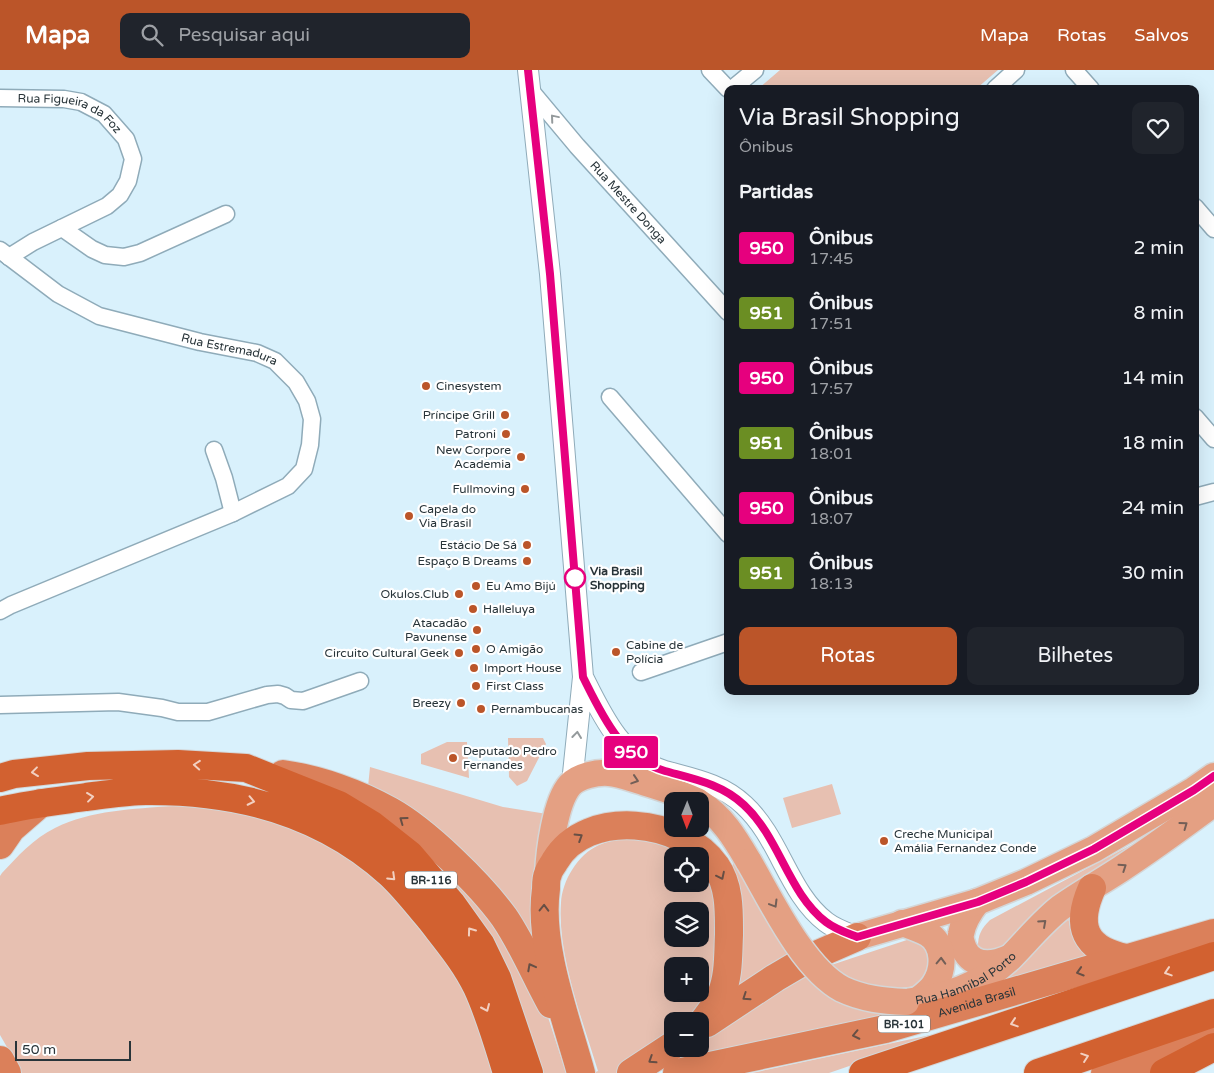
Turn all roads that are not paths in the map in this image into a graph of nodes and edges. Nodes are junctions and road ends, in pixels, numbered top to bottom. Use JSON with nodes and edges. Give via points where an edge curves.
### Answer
{"nodes":[{"id":1,"x":528,"y":70,"type":"edge"},
{"id":2,"x":710,"y":70,"type":"edge"},
{"id":3,"x":755,"y":70,"type":"edge"},
{"id":4,"x":1016,"y":70,"type":"edge"},
{"id":5,"x":1074,"y":70,"type":"edge"},
{"id":6,"x":724,"y":85,"type":"edge"},
{"id":7,"x":737,"y":85,"type":"edge"},
{"id":8,"x":999,"y":85,"type":"edge"},
{"id":9,"x":1087,"y":85,"type":"edge"},
{"id":10,"x":531,"y":91,"type":"junction"},
{"id":11,"x":0,"y":98,"type":"edge"},
{"id":12,"x":1199,"y":212,"type":"edge"},
{"id":13,"x":226,"y":214,"type":"dead end"},
{"id":14,"x":62,"y":228,"type":"junction"},
{"id":15,"x":1214,"y":229,"type":"edge"},
{"id":16,"x":4,"y":254,"type":"edge"},
{"id":17,"x":724,"y":308,"type":"edge"},
{"id":18,"x":610,"y":397,"type":"dead end"},
{"id":19,"x":1199,"y":422,"type":"edge"},
{"id":20,"x":1214,"y":439,"type":"edge"},
{"id":21,"x":214,"y":450,"type":"dead end"},
{"id":22,"x":1214,"y":492,"type":"edge"},
{"id":23,"x":1199,"y":496,"type":"edge"},
{"id":24,"x":233,"y":513,"type":"junction"},
{"id":25,"x":724,"y":529,"type":"edge"},
{"id":26,"x":0,"y":612,"type":"edge"},
{"id":27,"x":724,"y":643,"type":"edge"},
{"id":28,"x":641,"y":672,"type":"dead end"},
{"id":29,"x":583,"y":677,"type":"junction"},
{"id":30,"x":360,"y":681,"type":"dead end"},
{"id":31,"x":0,"y":705,"type":"edge"},
{"id":32,"x":246,"y":768,"type":"junction"},
{"id":33,"x":0,"y":778,"type":"edge"},
{"id":34,"x":572,"y":783,"type":"junction"},
{"id":35,"x":1207,"y":790,"type":"edge"},
{"id":36,"x":674,"y":792,"type":"edge"},
{"id":37,"x":41,"y":803,"type":"junction"},
{"id":38,"x":709,"y":810,"type":"edge"},
{"id":39,"x":0,"y":811,"type":"edge"},
{"id":40,"x":0,"y":845,"type":"edge"},
{"id":41,"x":548,"y":874,"type":"junction"},
{"id":42,"x":1092,"y":888,"type":"junction"},
{"id":43,"x":978,"y":902,"type":"junction"},
{"id":44,"x":902,"y":923,"type":"junction"},
{"id":45,"x":1214,"y":933,"type":"edge"},
{"id":46,"x":857,"y":937,"type":"junction"},
{"id":47,"x":1214,"y":956,"type":"edge"},
{"id":48,"x":1009,"y":958,"type":"junction"},
{"id":49,"x":1126,"y":958,"type":"junction"},
{"id":50,"x":912,"y":1002,"type":"junction"},
{"id":51,"x":709,"y":1013,"type":"edge"},
{"id":52,"x":1214,"y":1013,"type":"edge"},
{"id":53,"x":709,"y":1021,"type":"edge"},
{"id":54,"x":1214,"y":1040,"type":"edge"},
{"id":55,"x":571,"y":1041,"type":"junction"},
{"id":56,"x":1214,"y":1047,"type":"edge"},
{"id":57,"x":664,"y":1051,"type":"edge"},
{"id":58,"x":0,"y":1060,"type":"edge"},
{"id":59,"x":581,"y":1071,"type":"edge"},
{"id":60,"x":7,"y":1073,"type":"edge"},
{"id":61,"x":507,"y":1073,"type":"edge"},
{"id":62,"x":529,"y":1073,"type":"edge"},
{"id":63,"x":631,"y":1073,"type":"edge"},
{"id":64,"x":677,"y":1073,"type":"edge"},
{"id":65,"x":863,"y":1073,"type":"edge"},
{"id":66,"x":1038,"y":1073,"type":"edge"},
{"id":67,"x":1105,"y":1073,"type":"edge"},
{"id":68,"x":1164,"y":1073,"type":"edge"}],
"edges":[{"from":1,"to":10,"type":"street"},
{"from":2,"to":6,"type":"street"},
{"from":3,"to":7,"type":"street"},
{"from":4,"to":8,"type":"street"},
{"from":5,"to":9,"type":"street"},
{"from":17,"to":10,"type":"street","name":"Rua Mestre Donga","one_way":true},
{"from":10,"to":29,"type":"street","via":[[550,274]]},
{"from":11,"to":14,"type":"street","name":"Rua Figueira da Foz","via":[[81,102],[104,114],[126,139],[132,159],[128,181],[120,194],[107,206]]},
{"from":12,"to":15,"type":"street"},
{"from":13,"to":14,"type":"street","via":[[140,253],[124,257],[105,255],[92,249]]},
{"from":14,"to":16,"type":"street","name":"Rua Figueira da Foz"},
{"from":16,"to":24,"type":"street","name":"Rua Estremadura","via":[[58,294],[99,316],[257,353],[275,361],[296,382],[307,401],[312,419],[304,469],[288,486]]},
{"from":18,"to":25,"type":"street"},
{"from":19,"to":20,"type":"street"},
{"from":21,"to":24,"type":"street"},
{"from":22,"to":23,"type":"street"},
{"from":24,"to":26,"type":"street","name":"Rua Estremadura","via":[[10,605]]},
{"from":27,"to":28,"type":"street"},
{"from":34,"to":29,"type":"street","one_way":true},
{"from":29,"to":46,"type":"street","via":[[599,710],[629,750],[654,766],[701,780],[732,795],[746,806],[771,840],[802,897],[813,910],[827,923]]},
{"from":30,"to":31,"type":"street","via":[[303,701],[272,694],[208,712],[178,712],[118,702]]},
{"from":32,"to":33,"type":"highway","number":"BR-116","one_way":true,"via":[[178,764],[88,766]]},
{"from":55,"to":32,"type":"highway","one_way":true,"via":[[504,918],[462,870],[421,833],[391,811],[343,790],[298,776]]},
{"from":62,"to":32,"type":"highway","number":"BR-116","one_way":true,"via":[[497,978],[482,945],[410,856],[372,825],[339,805]]},
{"from":34,"to":36,"type":"main road","name":"Rua Hannibal Porto","one_way":true,"via":[[593,774],[614,774]]},
{"from":34,"to":41,"type":"main road","via":[[560,807],[550,846]]},
{"from":42,"to":35,"type":"main road","name":"Rua Hannibal Porto","one_way":true,"via":[[1154,847],[1146,830],[1147,823]]},
{"from":35,"to":43,"type":"main road","via":[[1094,849]]},
{"from":37,"to":39,"type":"highway"},
{"from":37,"to":40,"type":"highway","via":[[11,829]]},
{"from":37,"to":61,"type":"highway","one_way":true,"via":[[144,790],[196,792],[266,805],[328,830],[390,874],[410,894],[458,956],[491,1020]]},
{"from":38,"to":50,"type":"main road","name":"Rua Hannibal Porto","one_way":true,"bridge":true,"via":[[726,826],[804,955],[823,974],[841,988],[861,996],[881,1001]]},
{"from":41,"to":51,"type":"highway","one_way":true,"via":[[560,854],[581,835],[595,829],[620,826],[642,826],[665,832],[692,844],[707,856],[724,881],[728,898],[727,975],[721,995]]},
{"from":55,"to":41,"type":"highway","one_way":true,"via":[[544,920]]},
{"from":48,"to":42,"type":"main road","name":"Rua Hannibal Porto","one_way":true,"via":[[1042,923]]},
{"from":42,"to":49,"type":"highway","via":[[1083,914],[1088,937],[1105,952]]},
{"from":43,"to":44,"type":"main road"},
{"from":43,"to":48,"type":"main road","via":[[967,916],[960,935],[966,954],[976,962],[987,964]]},
{"from":44,"to":46,"type":"main road"},
{"from":50,"to":44,"type":"main road","one_way":true,"via":[[933,988],[942,966],[942,954],[929,934]]},
{"from":45,"to":49,"type":"highway","name":"Avenida Brasil","number":"BR-101"},
{"from":46,"to":53,"type":"highway","one_way":true,"via":[[809,958]]},
{"from":47,"to":65,"type":"highway","number":"BR-101","one_way":true},
{"from":48,"to":50,"type":"main road","name":"Rua Hannibal Porto","via":[[972,985],[944,996]]},
{"from":49,"to":64,"type":"highway","name":"Avenida Brasil","number":"BR-101","one_way":true,"via":[[885,1029]]},
{"from":66,"to":52,"type":"highway","one_way":true},
{"from":54,"to":67,"type":"highway"},
{"from":55,"to":59,"type":"highway"},
{"from":56,"to":68,"type":"highway"},
{"from":57,"to":63,"type":"highway","one_way":true},
{"from":58,"to":60,"type":"highway"}]}
